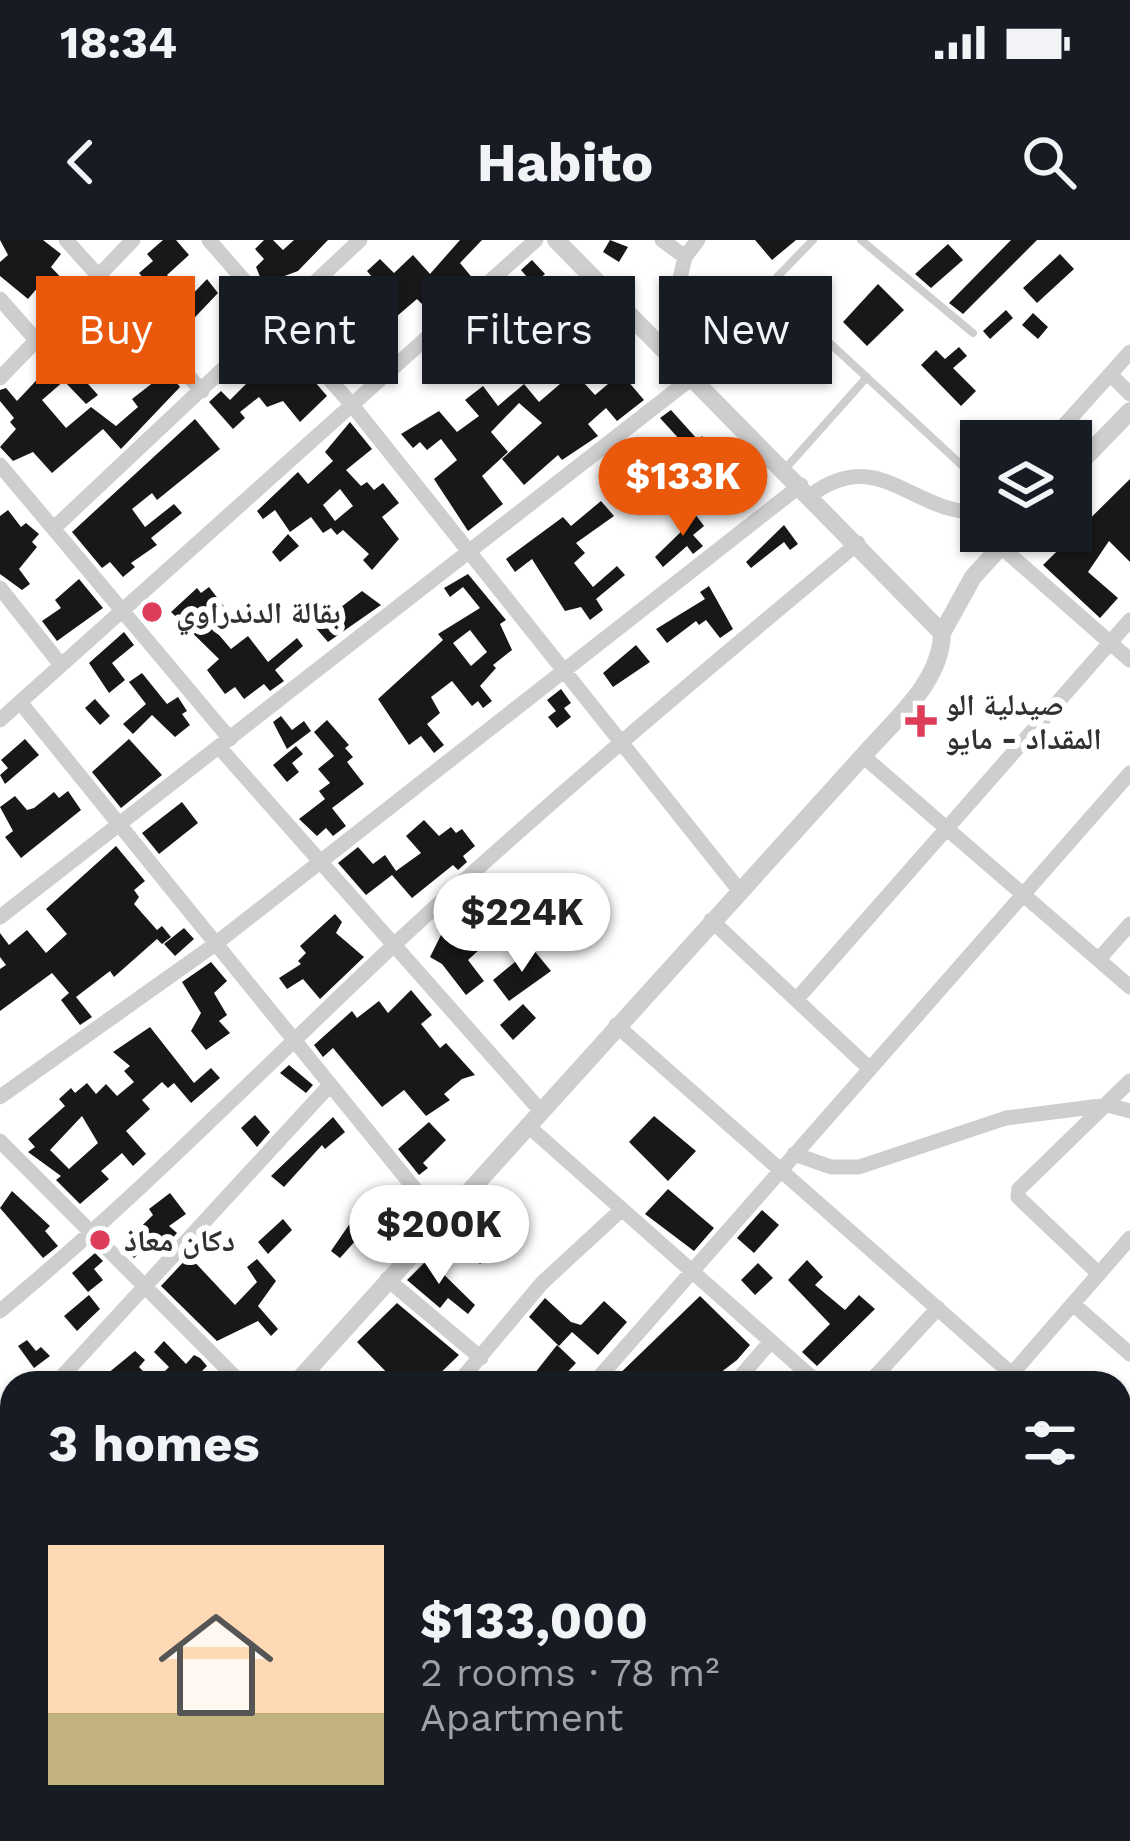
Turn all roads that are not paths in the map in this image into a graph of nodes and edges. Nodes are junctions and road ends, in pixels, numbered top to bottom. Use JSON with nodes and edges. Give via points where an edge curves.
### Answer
{"nodes":[{"id":1,"x":66,"y":240,"type":"edge"},
{"id":2,"x":133,"y":240,"type":"edge"},
{"id":3,"x":208,"y":240,"type":"edge"},
{"id":4,"x":536,"y":240,"type":"edge"},
{"id":5,"x":556,"y":240,"type":"edge"},
{"id":6,"x":662,"y":240,"type":"edge"},
{"id":7,"x":698,"y":240,"type":"edge"},
{"id":8,"x":813,"y":240,"type":"edge"},
{"id":9,"x":861,"y":240,"type":"edge"},
{"id":10,"x":355,"y":242,"type":"edge"},
{"id":11,"x":685,"y":257,"type":"junction"},
{"id":12,"x":98,"y":275,"type":"junction"},
{"id":13,"x":240,"y":276,"type":"edge"},
{"id":14,"x":321,"y":276,"type":"edge"},
{"id":15,"x":681,"y":276,"type":"edge"},
{"id":16,"x":780,"y":276,"type":"edge"},
{"id":17,"x":0,"y":299,"type":"edge"},
{"id":18,"x":659,"y":332,"type":"edge"},
{"id":19,"x":973,"y":333,"type":"dead end"},
{"id":20,"x":36,"y":340,"type":"joint"},
{"id":21,"x":832,"y":345,"type":"edge"},
{"id":22,"x":1130,"y":352,"type":"edge"},
{"id":23,"x":219,"y":375,"type":"edge"},
{"id":24,"x":1112,"y":376,"type":"junction"},
{"id":25,"x":867,"y":377,"type":"junction"},
{"id":26,"x":0,"y":378,"type":"edge"},
{"id":27,"x":334,"y":384,"type":"edge"},
{"id":28,"x":684,"y":384,"type":"edge"},
{"id":29,"x":700,"y":384,"type":"edge"},
{"id":30,"x":202,"y":391,"type":"junction"},
{"id":31,"x":1130,"y":394,"type":"edge"},
{"id":32,"x":352,"y":405,"type":"junction"},
{"id":33,"x":1130,"y":411,"type":"edge"},
{"id":34,"x":1070,"y":420,"type":"edge"},
{"id":35,"x":1092,"y":450,"type":"edge"},
{"id":36,"x":960,"y":463,"type":"edge"},
{"id":37,"x":0,"y":465,"type":"edge"},
{"id":38,"x":785,"y":469,"type":"junction"},
{"id":39,"x":806,"y":490,"type":"junction"},
{"id":40,"x":960,"y":508,"type":"edge"},
{"id":41,"x":54,"y":528,"type":"junction"},
{"id":42,"x":857,"y":543,"type":"junction"},
{"id":43,"x":995,"y":552,"type":"edge"},
{"id":44,"x":1007,"y":552,"type":"edge"},
{"id":45,"x":470,"y":554,"type":"junction"},
{"id":46,"x":0,"y":589,"type":"edge"},
{"id":47,"x":121,"y":610,"type":"junction"},
{"id":48,"x":1130,"y":620,"type":"edge"},
{"id":49,"x":942,"y":633,"type":"junction"},
{"id":50,"x":1111,"y":642,"type":"junction"},
{"id":51,"x":1130,"y":660,"type":"edge"},
{"id":52,"x":61,"y":665,"type":"junction"},
{"id":53,"x":567,"y":670,"type":"junction"},
{"id":54,"x":20,"y":703,"type":"junction"},
{"id":55,"x":0,"y":719,"type":"edge"},
{"id":56,"x":224,"y":743,"type":"junction"},
{"id":57,"x":620,"y":743,"type":"junction"},
{"id":58,"x":863,"y":756,"type":"junction"},
{"id":59,"x":1130,"y":773,"type":"edge"},
{"id":60,"x":117,"y":826,"type":"junction"},
{"id":61,"x":945,"y":826,"type":"junction"},
{"id":62,"x":320,"y":863,"type":"junction"},
{"id":63,"x":739,"y":890,"type":"junction"},
{"id":64,"x":1026,"y":893,"type":"junction"},
{"id":65,"x":0,"y":916,"type":"edge"},
{"id":66,"x":711,"y":920,"type":"junction"},
{"id":67,"x":1130,"y":924,"type":"edge"},
{"id":68,"x":395,"y":944,"type":"junction"},
{"id":69,"x":214,"y":945,"type":"junction"},
{"id":70,"x":1099,"y":958,"type":"junction"},
{"id":71,"x":1130,"y":987,"type":"edge"},
{"id":72,"x":796,"y":1000,"type":"junction"},
{"id":73,"x":616,"y":1025,"type":"junction"},
{"id":74,"x":293,"y":1043,"type":"junction"},
{"id":75,"x":870,"y":1069,"type":"junction"},
{"id":76,"x":1130,"y":1081,"type":"edge"},
{"id":77,"x":329,"y":1086,"type":"junction"},
{"id":78,"x":0,"y":1096,"type":"edge"},
{"id":79,"x":1108,"y":1105,"type":"junction"},
{"id":80,"x":1130,"y":1111,"type":"edge"},
{"id":81,"x":533,"y":1117,"type":"junction"},
{"id":82,"x":0,"y":1141,"type":"edge"},
{"id":83,"x":794,"y":1154,"type":"junction"},
{"id":84,"x":782,"y":1169,"type":"junction"},
{"id":85,"x":620,"y":1211,"type":"junction"},
{"id":86,"x":440,"y":1220,"type":"junction"},
{"id":87,"x":95,"y":1233,"type":"junction"},
{"id":88,"x":1130,"y":1238,"type":"edge"},
{"id":89,"x":691,"y":1272,"type":"junction"},
{"id":90,"x":1099,"y":1274,"type":"junction"},
{"id":91,"x":388,"y":1280,"type":"junction"},
{"id":92,"x":145,"y":1282,"type":"junction"},
{"id":93,"x":1073,"y":1304,"type":"junction"},
{"id":94,"x":938,"y":1308,"type":"junction"},
{"id":95,"x":0,"y":1311,"type":"edge"},
{"id":96,"x":771,"y":1341,"type":"junction"},
{"id":97,"x":1130,"y":1354,"type":"edge"},
{"id":98,"x":476,"y":1363,"type":"junction"},
{"id":99,"x":67,"y":1371,"type":"edge"},
{"id":100,"x":230,"y":1371,"type":"edge"},
{"id":101,"x":307,"y":1371,"type":"edge"},
{"id":102,"x":469,"y":1371,"type":"edge"},
{"id":103,"x":480,"y":1371,"type":"edge"},
{"id":104,"x":604,"y":1371,"type":"edge"},
{"id":105,"x":745,"y":1371,"type":"edge"},
{"id":106,"x":805,"y":1371,"type":"edge"},
{"id":107,"x":880,"y":1371,"type":"edge"},
{"id":108,"x":1003,"y":1371,"type":"edge"},
{"id":109,"x":1019,"y":1371,"type":"edge"}],
"edges":[{"from":1,"to":12,"type":"street"},
{"from":2,"to":12,"type":"street"},
{"from":3,"to":13,"type":"street"},
{"from":4,"to":32,"type":"street"},
{"from":5,"to":18,"type":"street"},
{"from":6,"to":11,"type":"street"},
{"from":7,"to":11,"type":"street"},
{"from":8,"to":16,"type":"lane"},
{"from":9,"to":19,"type":"lane"},
{"from":10,"to":14,"type":"street"},
{"from":11,"to":15,"type":"street"},
{"from":12,"to":30,"type":"street"},
{"from":17,"to":20,"type":"street"},
{"from":20,"to":26,"type":"street"},
{"from":21,"to":25,"type":"lane"},
{"from":22,"to":24,"type":"street"},
{"from":23,"to":30,"type":"street"},
{"from":24,"to":31,"type":"street"},
{"from":24,"to":34,"type":"street"},
{"from":25,"to":36,"type":"lane"},
{"from":25,"to":38,"type":"lane"},
{"from":27,"to":32,"type":"street"},
{"from":28,"to":45,"type":"street"},
{"from":29,"to":38,"type":"street"},
{"from":30,"to":41,"type":"street"},
{"from":32,"to":45,"type":"street"},
{"from":32,"to":47,"type":"street"},
{"from":33,"to":35,"type":"street"},
{"from":37,"to":41,"type":"street"},
{"from":38,"to":39,"type":"street"},
{"from":39,"to":40,"type":"street","via":[[862,472]]},
{"from":39,"to":42,"type":"street"},
{"from":39,"to":53,"type":"street"},
{"from":41,"to":47,"type":"street"},
{"from":42,"to":49,"type":"street"},
{"from":42,"to":57,"type":"street"},
{"from":43,"to":49,"type":"street"},
{"from":44,"to":50,"type":"street"},
{"from":45,"to":53,"type":"street"},
{"from":45,"to":56,"type":"street"},
{"from":46,"to":52,"type":"street"},
{"from":47,"to":52,"type":"street"},
{"from":47,"to":56,"type":"street"},
{"from":48,"to":50,"type":"street"},
{"from":49,"to":58,"type":"street","via":[[936,668]]},
{"from":50,"to":51,"type":"street"},
{"from":50,"to":61,"type":"street"},
{"from":52,"to":54,"type":"street"},
{"from":53,"to":57,"type":"street"},
{"from":53,"to":62,"type":"street"},
{"from":54,"to":55,"type":"street"},
{"from":54,"to":60,"type":"street"},
{"from":56,"to":60,"type":"street"},
{"from":56,"to":62,"type":"street"},
{"from":57,"to":63,"type":"street"},
{"from":57,"to":68,"type":"street"},
{"from":58,"to":61,"type":"street"},
{"from":58,"to":63,"type":"street"},
{"from":59,"to":64,"type":"street"},
{"from":60,"to":65,"type":"street"},
{"from":60,"to":69,"type":"street"},
{"from":61,"to":64,"type":"street"},
{"from":61,"to":72,"type":"street"},
{"from":62,"to":68,"type":"street"},
{"from":62,"to":69,"type":"street"},
{"from":63,"to":66,"type":"street"},
{"from":64,"to":70,"type":"street"},
{"from":64,"to":75,"type":"street"},
{"from":66,"to":72,"type":"street"},
{"from":66,"to":73,"type":"street"},
{"from":67,"to":70,"type":"street"},
{"from":68,"to":74,"type":"street"},
{"from":68,"to":81,"type":"street"},
{"from":69,"to":74,"type":"street"},
{"from":69,"to":78,"type":"street"},
{"from":70,"to":71,"type":"street"},
{"from":72,"to":75,"type":"street"},
{"from":73,"to":81,"type":"street"},
{"from":73,"to":84,"type":"street"},
{"from":74,"to":77,"type":"street"},
{"from":74,"to":87,"type":"street"},
{"from":75,"to":83,"type":"street"},
{"from":76,"to":79,"type":"street"},
{"from":77,"to":86,"type":"street"},
{"from":77,"to":92,"type":"street"},
{"from":79,"to":80,"type":"street"},
{"from":79,"to":83,"type":"street","via":[[1006,1118],[859,1167]]},
{"from":79,"to":90,"type":"street","via":[[1018,1197]]},
{"from":81,"to":85,"type":"street"},
{"from":81,"to":86,"type":"street"},
{"from":82,"to":87,"type":"street"},
{"from":83,"to":84,"type":"street"},
{"from":84,"to":89,"type":"street"},
{"from":84,"to":94,"type":"street"},
{"from":85,"to":89,"type":"street"},
{"from":85,"to":98,"type":"street","via":[[542,1283]]},
{"from":86,"to":91,"type":"street"},
{"from":87,"to":92,"type":"street"},
{"from":87,"to":95,"type":"street"},
{"from":88,"to":90,"type":"street"},
{"from":89,"to":96,"type":"street"},
{"from":89,"to":104,"type":"street"},
{"from":90,"to":93,"type":"street"},
{"from":91,"to":98,"type":"street"},
{"from":91,"to":101,"type":"street"},
{"from":92,"to":99,"type":"street"},
{"from":92,"to":100,"type":"street"},
{"from":93,"to":97,"type":"street"},
{"from":93,"to":109,"type":"street"},
{"from":94,"to":107,"type":"street"},
{"from":94,"to":108,"type":"street"},
{"from":96,"to":105,"type":"street"},
{"from":96,"to":106,"type":"street"},
{"from":98,"to":102,"type":"street"},
{"from":98,"to":103,"type":"street"}]}
